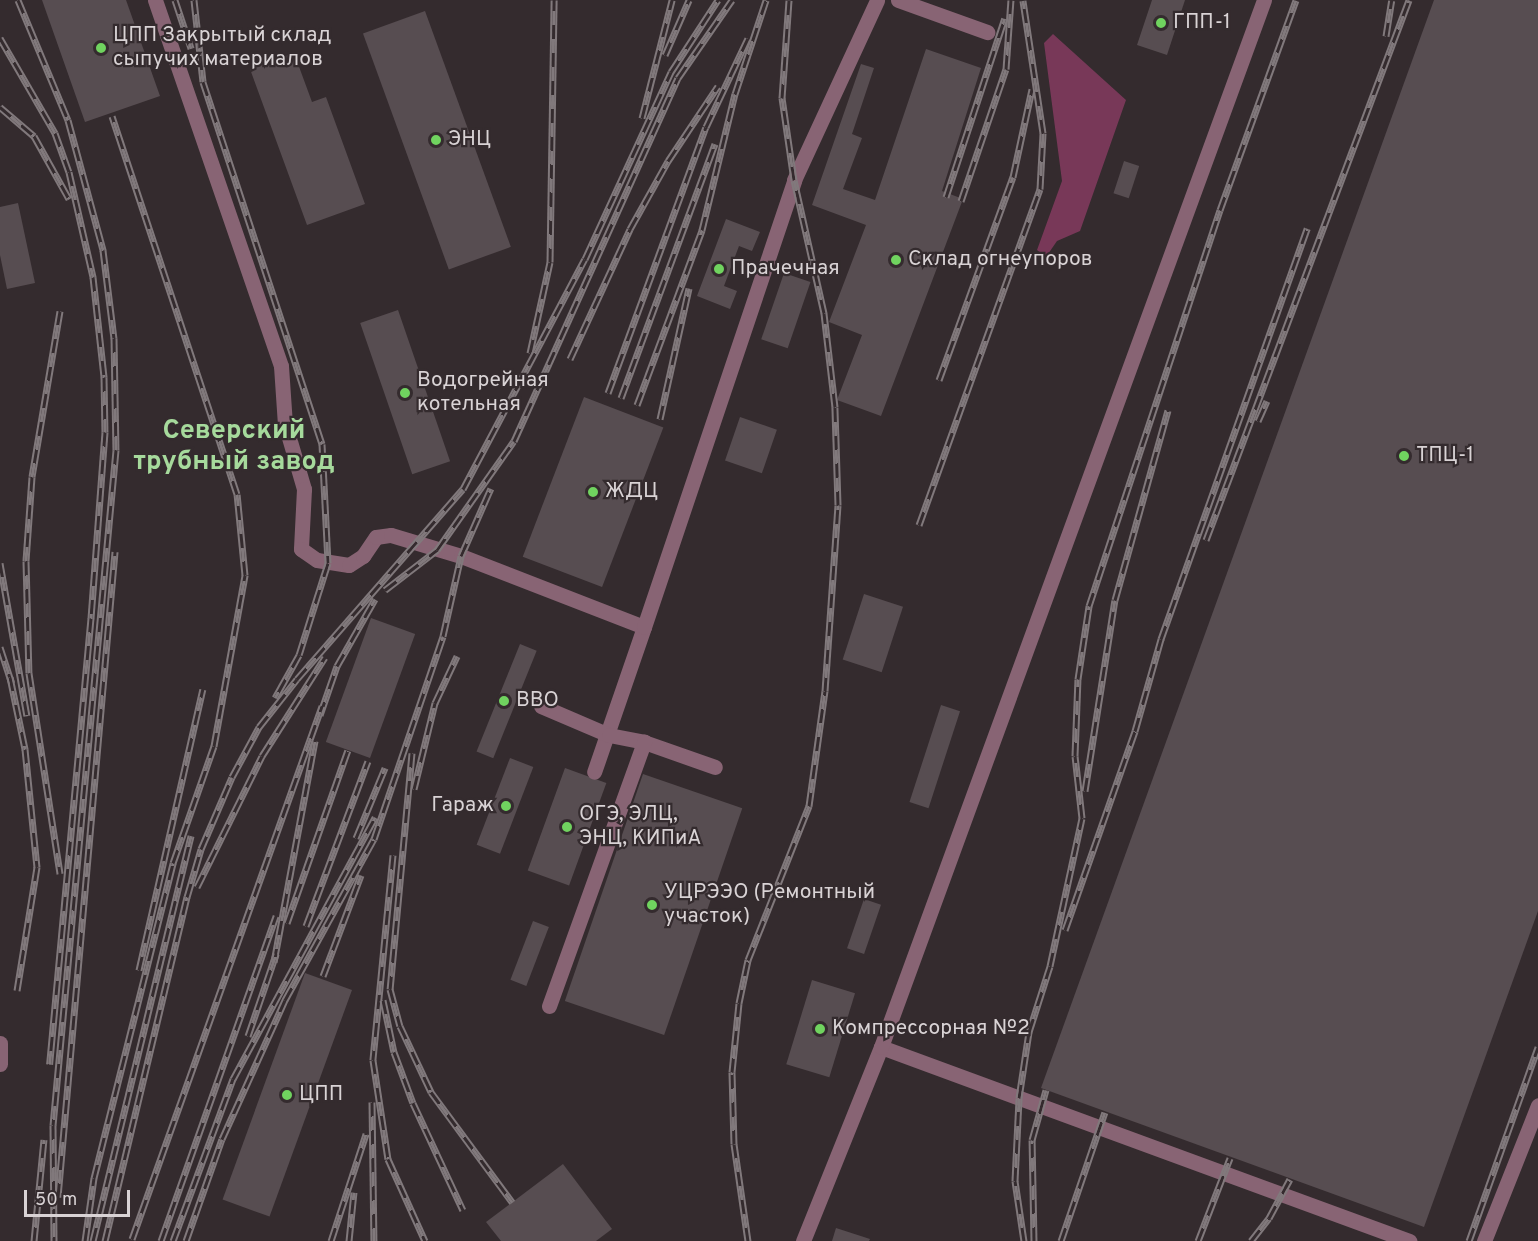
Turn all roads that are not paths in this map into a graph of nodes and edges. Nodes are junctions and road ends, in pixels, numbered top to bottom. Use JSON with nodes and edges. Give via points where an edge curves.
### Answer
{"nodes":[{"id":1,"x":155,"y":0,"type":"edge"},
{"id":2,"x":877,"y":0,"type":"edge"},
{"id":3,"x":898,"y":0,"type":"edge"},
{"id":4,"x":1264,"y":0,"type":"edge"},
{"id":5,"x":987,"y":32,"type":"dead end"},
{"id":6,"x":644,"y":627,"type":"junction"},
{"id":7,"x":541,"y":706,"type":"dead end"},
{"id":8,"x":609,"y":735,"type":"junction"},
{"id":9,"x":644,"y":742,"type":"junction"},
{"id":10,"x":715,"y":767,"type":"dead end"},
{"id":11,"x":594,"y":772,"type":"dead end"},
{"id":12,"x":549,"y":1006,"type":"dead end"},
{"id":13,"x":0,"y":1042,"type":"edge"},
{"id":14,"x":881,"y":1047,"type":"junction"},
{"id":15,"x":0,"y":1064,"type":"edge"},
{"id":16,"x":1538,"y":1105,"type":"edge"},
{"id":17,"x":804,"y":1241,"type":"edge"},
{"id":18,"x":1408,"y":1241,"type":"edge"},
{"id":19,"x":1484,"y":1241,"type":"edge"}],
"edges":[{"from":1,"to":6,"type":"street","via":[[280,366],[285,424],[304,489],[299,542],[306,556],[349,566],[363,556],[376,537],[392,535],[461,556]]},
{"from":2,"to":6,"type":"street","via":[[794,180]]},
{"from":3,"to":5,"type":"street"},
{"from":4,"to":14,"type":"street"},
{"from":6,"to":8,"type":"street"},
{"from":7,"to":8,"type":"street"},
{"from":8,"to":9,"type":"street"},
{"from":8,"to":11,"type":"street"},
{"from":9,"to":10,"type":"street"},
{"from":9,"to":12,"type":"street"},
{"from":13,"to":15,"type":"street"},
{"from":14,"to":17,"type":"street"},
{"from":14,"to":18,"type":"street"},
{"from":16,"to":19,"type":"street"}]}
